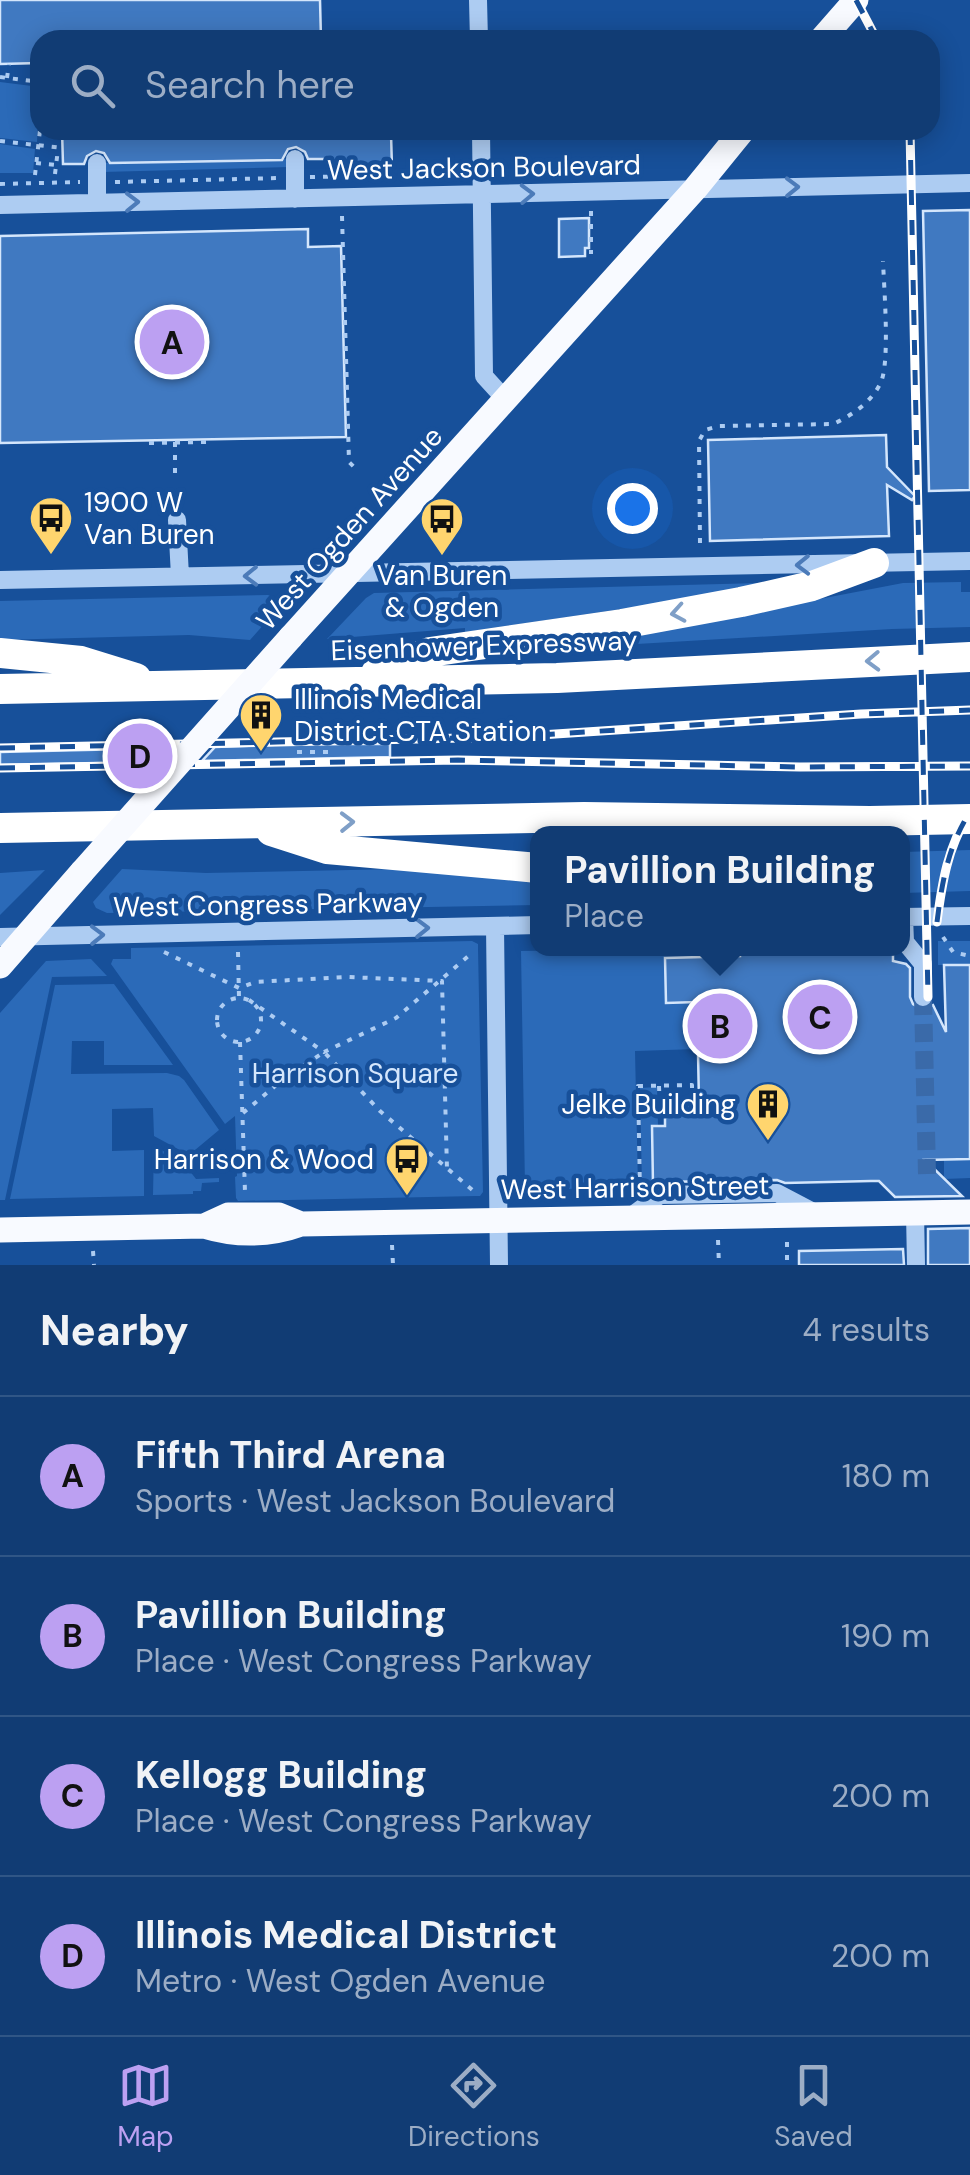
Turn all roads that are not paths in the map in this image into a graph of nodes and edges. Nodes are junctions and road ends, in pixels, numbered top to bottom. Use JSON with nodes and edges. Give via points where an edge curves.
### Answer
{"nodes":[{"id":1,"x":478,"y":0,"type":"edge"},
{"id":2,"x":856,"y":0,"type":"edge"},
{"id":3,"x":479,"y":30,"type":"edge"},
{"id":4,"x":830,"y":30,"type":"edge"},
{"id":5,"x":480,"y":140,"type":"edge"},
{"id":6,"x":735,"y":140,"type":"edge"},
{"id":7,"x":296,"y":160,"type":"dead end"},
{"id":8,"x":97,"y":163,"type":"dead end"},
{"id":9,"x":970,"y":183,"type":"edge"},
{"id":10,"x":695,"y":189,"type":"junction"},
{"id":11,"x":482,"y":195,"type":"junction"},
{"id":12,"x":295,"y":199,"type":"junction"},
{"id":13,"x":97,"y":203,"type":"junction"},
{"id":14,"x":0,"y":205,"type":"edge"},
{"id":15,"x":505,"y":399,"type":"junction"},
{"id":16,"x":177,"y":520,"type":"dead end"},
{"id":17,"x":970,"y":561,"type":"edge"},
{"id":18,"x":874,"y":563,"type":"junction"},
{"id":19,"x":348,"y":574,"type":"junction"},
{"id":20,"x":180,"y":576,"type":"junction"},
{"id":21,"x":0,"y":580,"type":"edge"},
{"id":22,"x":0,"y":654,"type":"edge"},
{"id":23,"x":970,"y":657,"type":"edge"},
{"id":24,"x":354,"y":682,"type":"junction"},
{"id":25,"x":162,"y":686,"type":"junction"},
{"id":26,"x":0,"y":689,"type":"edge"},
{"id":27,"x":970,"y":819,"type":"edge"},
{"id":28,"x":250,"y":824,"type":"junction"},
{"id":29,"x":3,"y":829,"type":"edge"},
{"id":30,"x":530,"y":867,"type":"edge"},
{"id":31,"x":970,"y":916,"type":"edge"},
{"id":32,"x":910,"y":917,"type":"edge"},
{"id":33,"x":495,"y":926,"type":"junction"},
{"id":34,"x":530,"y":926,"type":"edge"},
{"id":35,"x":27,"y":936,"type":"junction"},
{"id":36,"x":0,"y":938,"type":"edge"},
{"id":37,"x":910,"y":948,"type":"edge"},
{"id":38,"x":0,"y":966,"type":"edge"},
{"id":39,"x":923,"y":997,"type":"tunnel mouth"},
{"id":40,"x":915,"y":1212,"type":"junction"},
{"id":41,"x":970,"y":1212,"type":"edge"},
{"id":42,"x":498,"y":1219,"type":"junction"},
{"id":43,"x":0,"y":1230,"type":"edge"},
{"id":44,"x":499,"y":1265,"type":"edge"},
{"id":45,"x":916,"y":1265,"type":"edge"}],
"edges":[{"from":1,"to":3,"type":"street"},
{"from":2,"to":4,"type":"main road"},
{"from":5,"to":11,"type":"street"},
{"from":6,"to":10,"type":"main road","name":"West Ogden Avenue"},
{"from":7,"to":12,"type":"street"},
{"from":8,"to":13,"type":"street"},
{"from":10,"to":9,"type":"street","name":"West Jackson Boulevard","one_way":true},
{"from":11,"to":10,"type":"street","name":"West Jackson Boulevard","one_way":true},
{"from":10,"to":15,"type":"main road","name":"West Ogden Avenue"},
{"from":11,"to":12,"type":"street","name":"West Jackson Boulevard"},
{"from":11,"to":15,"type":"street","via":[[484,376]]},
{"from":13,"to":12,"type":"street","name":"West Jackson Boulevard","one_way":true},
{"from":13,"to":14,"type":"street","name":"West Jackson Boulevard"},
{"from":15,"to":19,"type":"main road","name":"West Ogden Avenue"},
{"from":16,"to":20,"type":"street"},
{"from":17,"to":18,"type":"street"},
{"from":18,"to":19,"type":"street","one_way":true},
{"from":18,"to":24,"type":"highway","one_way":true,"via":[[741,602],[430,652]]},
{"from":19,"to":20,"type":"street","one_way":true},
{"from":19,"to":35,"type":"main road","name":"West Ogden Avenue","bridge":true},
{"from":20,"to":21,"type":"street"},
{"from":22,"to":25,"type":"highway","via":[[81,661]]},
{"from":23,"to":24,"type":"highway","name":"Eisenhower Expressway","one_way":true},
{"from":24,"to":25,"type":"highway","name":"Eisenhower Expressway"},
{"from":25,"to":26,"type":"highway","name":"Eisenhower Expressway"},
{"from":28,"to":27,"type":"highway","one_way":true},
{"from":28,"to":29,"type":"highway"},
{"from":28,"to":30,"type":"highway","via":[[327,849]]},
{"from":31,"to":32,"type":"street"},
{"from":33,"to":34,"type":"street","name":"West Congress Parkway"},
{"from":35,"to":33,"type":"street","name":"West Congress Parkway","one_way":true},
{"from":33,"to":42,"type":"street"},
{"from":35,"to":36,"type":"street","name":"West Congress Parkway"},
{"from":35,"to":38,"type":"main road","name":"West Ogden Avenue"},
{"from":37,"to":39,"type":"street","via":[[922,964]]},
{"from":40,"to":41,"type":"main road","name":"West Harrison Street"},
{"from":40,"to":42,"type":"main road","name":"West Harrison Street"},
{"from":40,"to":45,"type":"street"},
{"from":42,"to":43,"type":"main road","name":"West Harrison Street","via":[[301,1224],[279,1214],[228,1215],[204,1226]]},
{"from":42,"to":44,"type":"street"}]}
